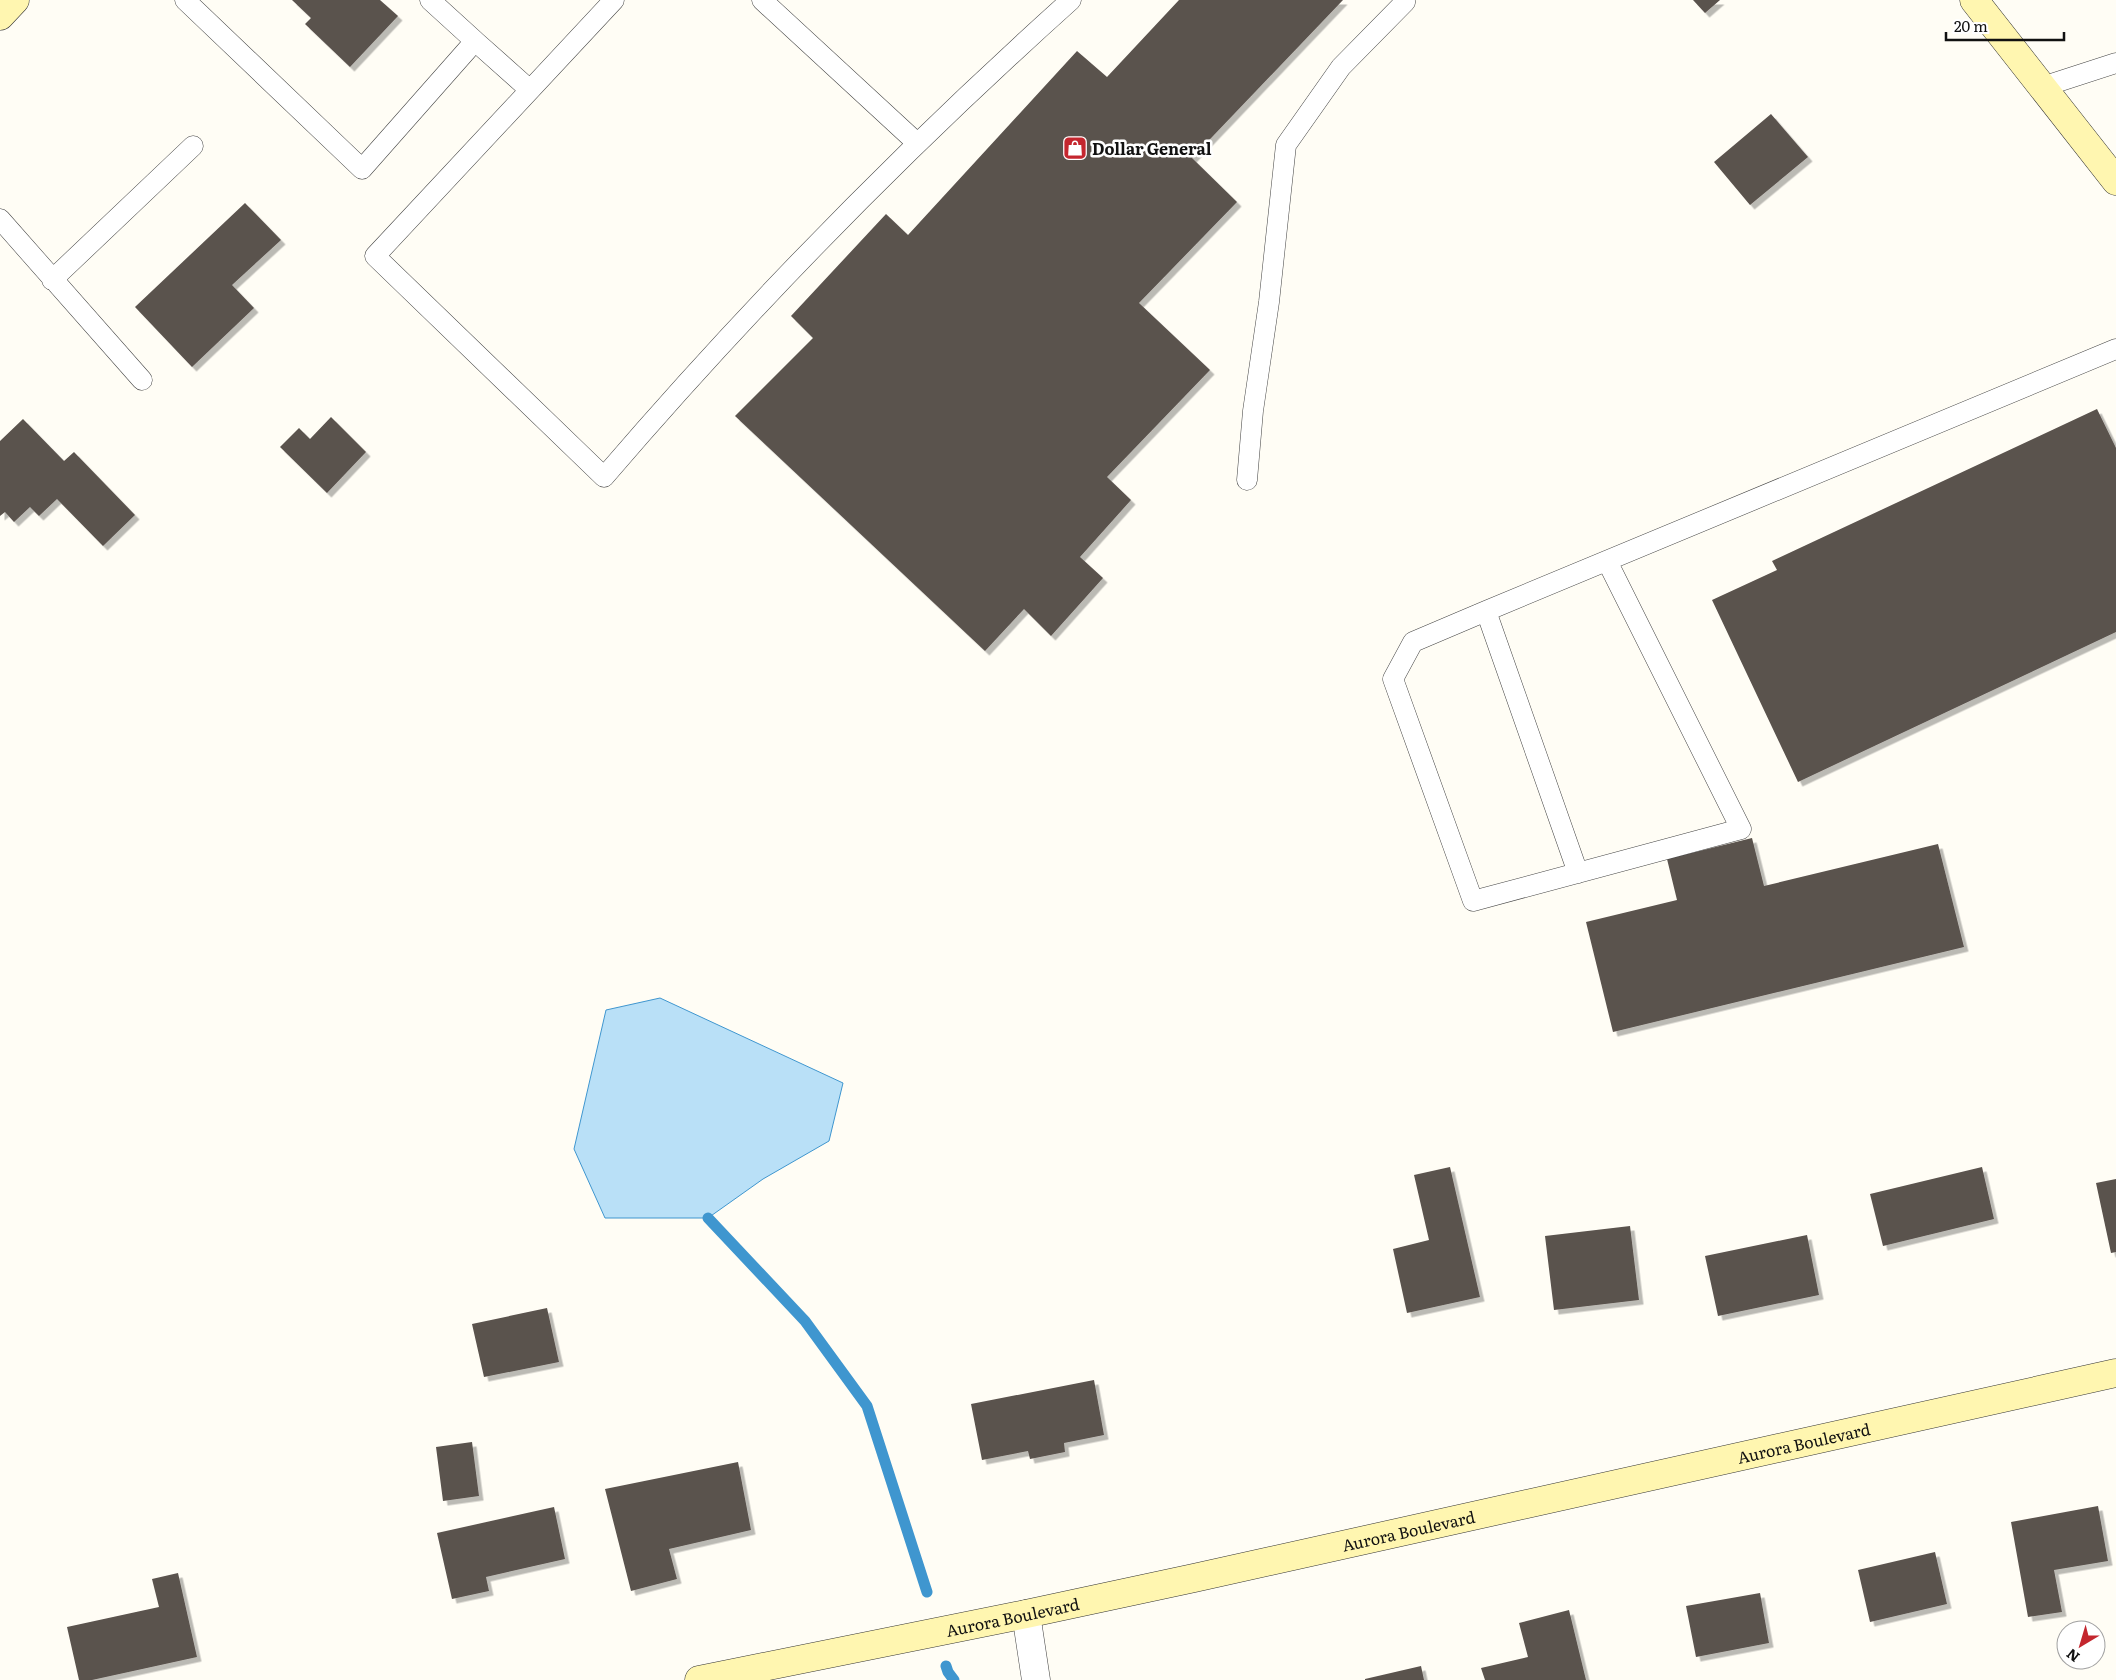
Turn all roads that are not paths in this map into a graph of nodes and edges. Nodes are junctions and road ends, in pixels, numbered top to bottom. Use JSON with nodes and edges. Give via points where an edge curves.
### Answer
{"nodes":[{"id":1,"x":15,"y":0,"type":"edge"},
{"id":2,"x":185,"y":0,"type":"edge"},
{"id":3,"x":430,"y":0,"type":"edge"},
{"id":4,"x":614,"y":0,"type":"edge"},
{"id":5,"x":762,"y":0,"type":"edge"},
{"id":6,"x":1072,"y":0,"type":"edge"},
{"id":7,"x":1404,"y":0,"type":"edge"},
{"id":8,"x":1974,"y":0,"type":"edge"},
{"id":9,"x":0,"y":16,"type":"edge"},
{"id":10,"x":475,"y":41,"type":"junction"},
{"id":11,"x":2116,"y":63,"type":"edge"},
{"id":12,"x":2042,"y":87,"type":"junction"},
{"id":13,"x":530,"y":90,"type":"junction"},
{"id":14,"x":917,"y":143,"type":"junction"},
{"id":15,"x":193,"y":146,"type":"dead end"},
{"id":16,"x":2116,"y":181,"type":"edge"},
{"id":17,"x":0,"y":219,"type":"edge"},
{"id":18,"x":52,"y":280,"type":"junction"},
{"id":19,"x":2116,"y":349,"type":"edge"},
{"id":20,"x":142,"y":380,"type":"dead end"},
{"id":21,"x":1246,"y":480,"type":"dead end"},
{"id":22,"x":1606,"y":561,"type":"junction"},
{"id":23,"x":1486,"y":611,"type":"junction"},
{"id":24,"x":1578,"y":873,"type":"junction"},
{"id":25,"x":2116,"y":1374,"type":"edge"},
{"id":26,"x":1026,"y":1614,"type":"junction"},
{"id":27,"x":699,"y":1680,"type":"edge"},
{"id":28,"x":1036,"y":1680,"type":"edge"}],
"edges":[{"from":1,"to":9,"type":"street"},
{"from":2,"to":10,"type":"lane","via":[[362,169]]},
{"from":3,"to":10,"type":"lane"},
{"from":4,"to":13,"type":"lane"},
{"from":5,"to":14,"type":"lane"},
{"from":6,"to":14,"type":"lane"},
{"from":7,"to":21,"type":"lane","via":[[1342,67],[1286,145]]},
{"from":8,"to":12,"type":"street"},
{"from":10,"to":13,"type":"lane"},
{"from":11,"to":12,"type":"lane"},
{"from":12,"to":16,"type":"street"},
{"from":13,"to":14,"type":"lane","via":[[375,256],[604,477],[680,389]]},
{"from":15,"to":18,"type":"lane"},
{"from":17,"to":18,"type":"lane"},
{"from":18,"to":20,"type":"lane"},
{"from":19,"to":22,"type":"lane"},
{"from":22,"to":23,"type":"lane"},
{"from":22,"to":24,"type":"lane","via":[[1741,829]]},
{"from":23,"to":24,"type":"lane"},
{"from":23,"to":24,"type":"lane","via":[[1414,642],[1393,679],[1473,901]]},
{"from":25,"to":26,"type":"street","name":"Aurora Boulevard"},
{"from":26,"to":27,"type":"street","name":"Aurora Boulevard"},
{"from":26,"to":28,"type":"street"}]}
